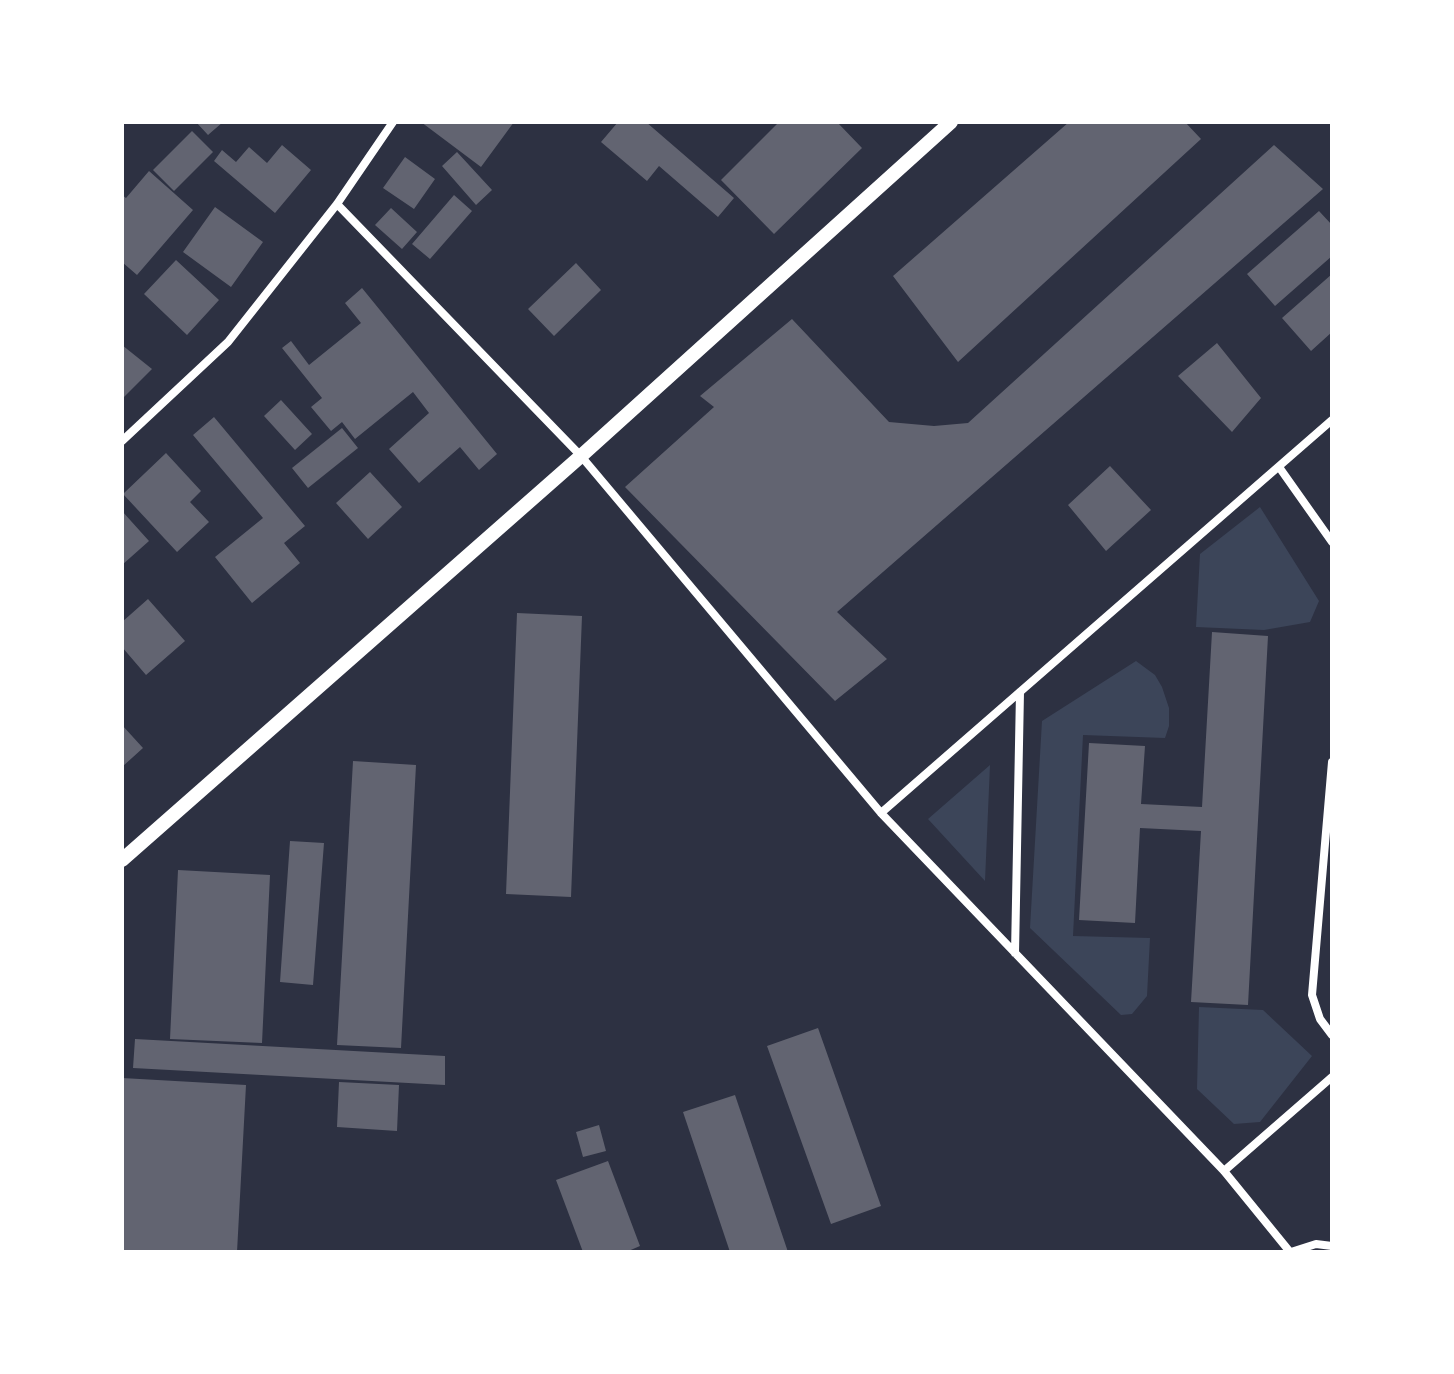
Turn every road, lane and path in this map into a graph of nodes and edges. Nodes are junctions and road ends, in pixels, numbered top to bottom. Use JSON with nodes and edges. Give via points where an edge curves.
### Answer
{"nodes":[{"id":1,"x":393,"y":122,"type":"edge"},
{"id":2,"x":951,"y":122,"type":"edge"},
{"id":3,"x":337,"y":204,"type":"junction"},
{"id":4,"x":1332,"y":420,"type":"edge"},
{"id":5,"x":122,"y":441,"type":"edge"},
{"id":6,"x":581,"y":456,"type":"junction"},
{"id":7,"x":1279,"y":467,"type":"junction"},
{"id":8,"x":1332,"y":542,"type":"edge"},
{"id":9,"x":1020,"y":692,"type":"junction"},
{"id":10,"x":1332,"y":762,"type":"edge"},
{"id":11,"x":881,"y":813,"type":"junction"},
{"id":12,"x":122,"y":860,"type":"edge"},
{"id":13,"x":1015,"y":953,"type":"junction"},
{"id":14,"x":1332,"y":1035,"type":"edge"},
{"id":15,"x":1332,"y":1077,"type":"edge"},
{"id":16,"x":1224,"y":1171,"type":"junction"},
{"id":17,"x":1332,"y":1246,"type":"edge"},
{"id":18,"x":1291,"y":1252,"type":"edge"}],
"edges":[{"from":1,"to":3,"type":"street"},
{"from":2,"to":6,"type":"street"},
{"from":3,"to":5,"type":"street","via":[[228,342]]},
{"from":3,"to":6,"type":"street"},
{"from":4,"to":7,"type":"street"},
{"from":6,"to":11,"type":"street"},
{"from":6,"to":12,"type":"street"},
{"from":7,"to":8,"type":"street"},
{"from":7,"to":9,"type":"street"},
{"from":9,"to":11,"type":"street"},
{"from":9,"to":13,"type":"street"},
{"from":10,"to":14,"type":"street","via":[[1312,995]]},
{"from":11,"to":13,"type":"street"},
{"from":13,"to":16,"type":"street"},
{"from":15,"to":16,"type":"street"},
{"from":16,"to":18,"type":"street"},
{"from":17,"to":18,"type":"street","via":[[1316,1244]]}]}
